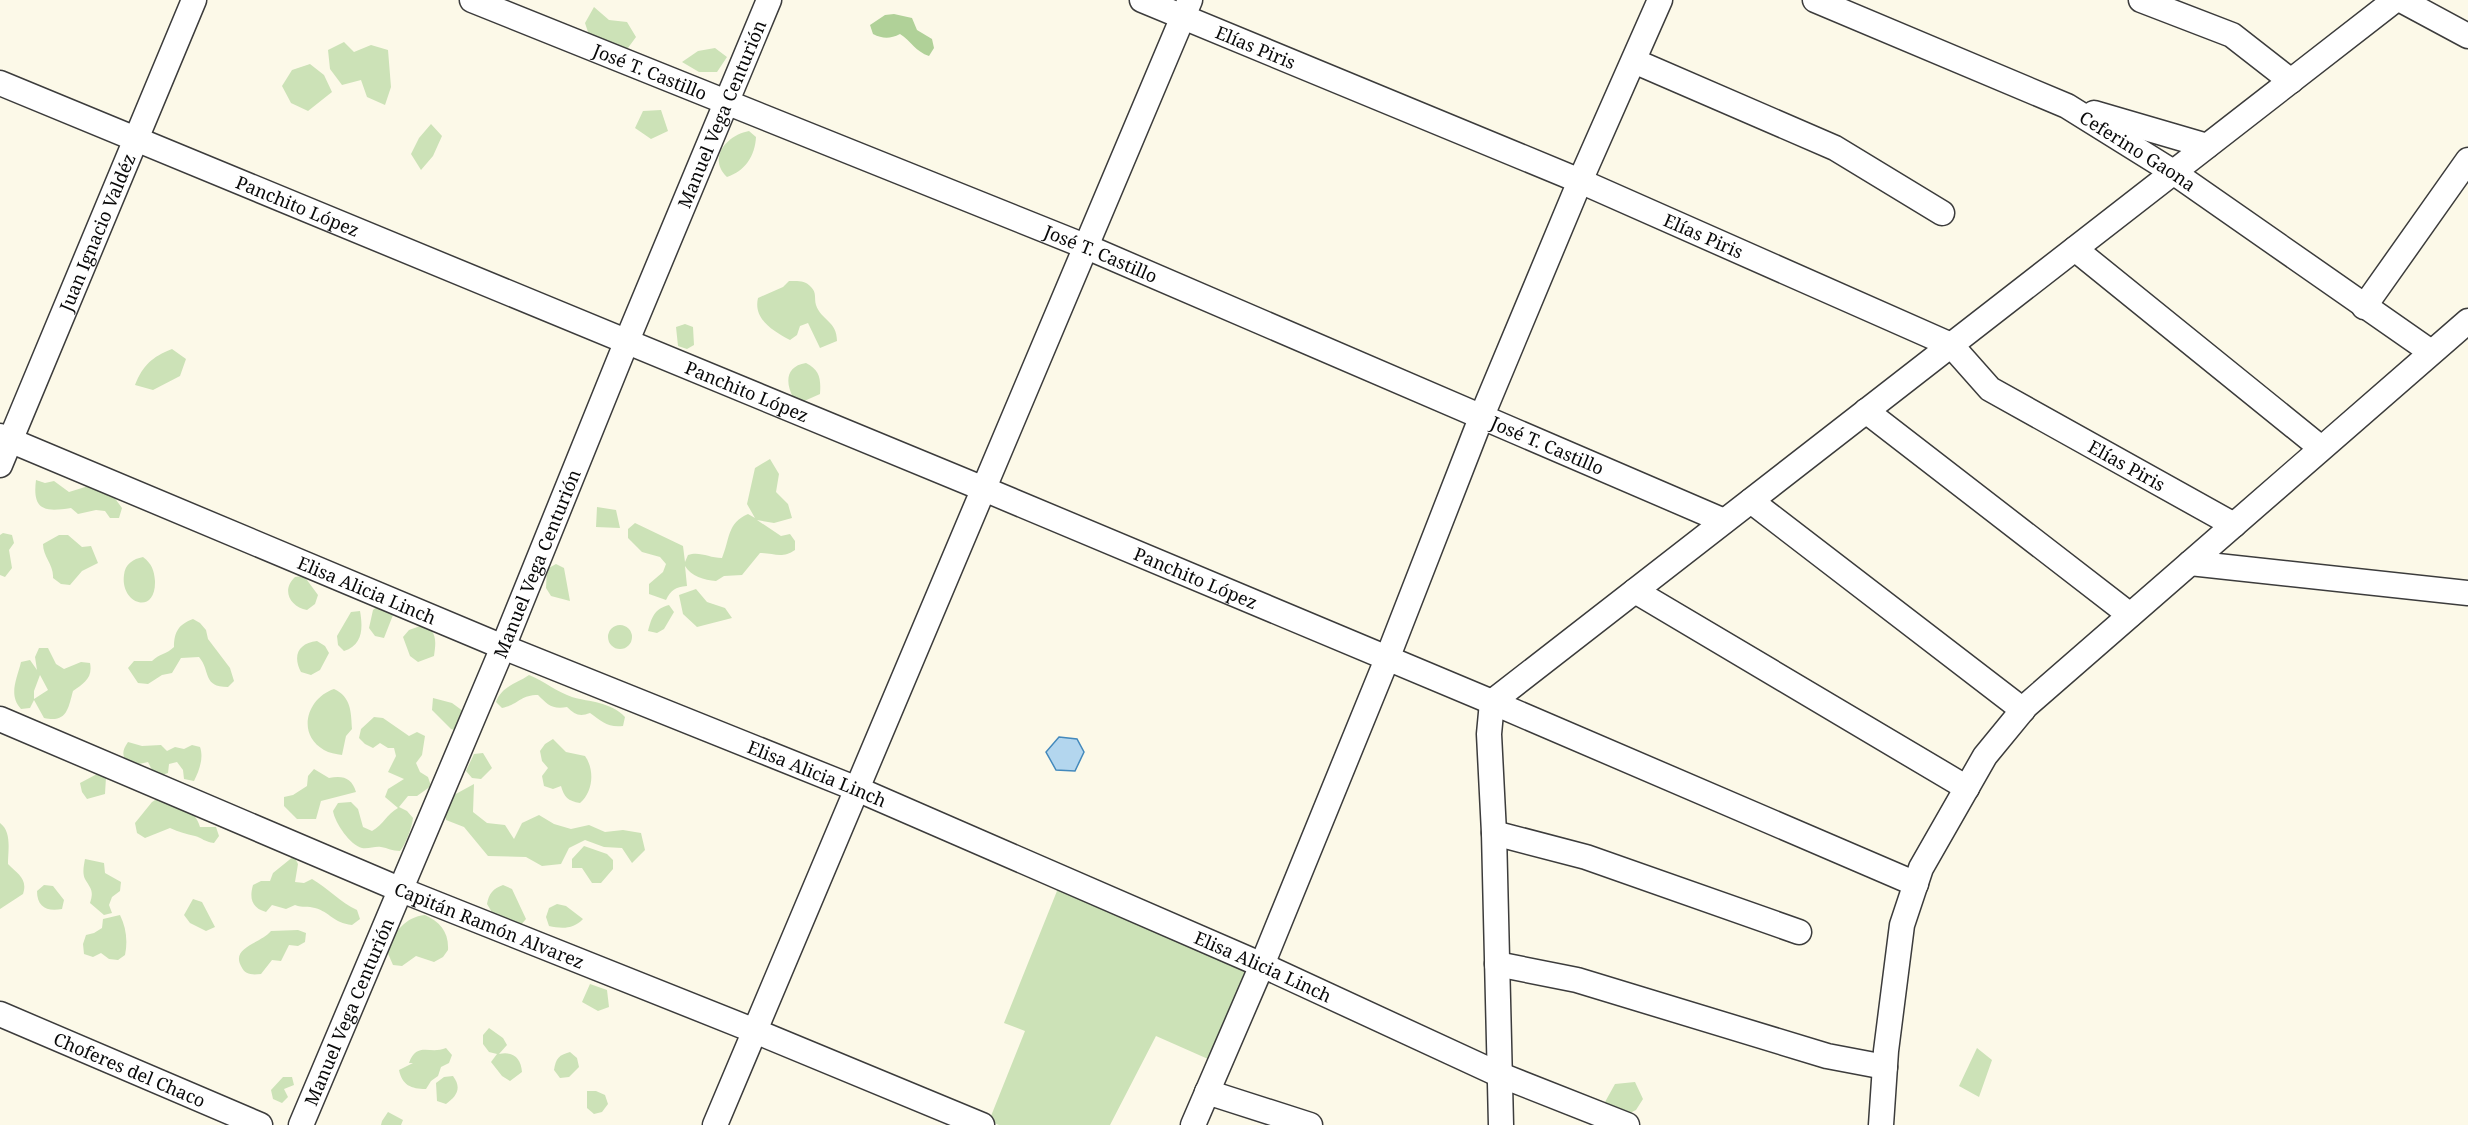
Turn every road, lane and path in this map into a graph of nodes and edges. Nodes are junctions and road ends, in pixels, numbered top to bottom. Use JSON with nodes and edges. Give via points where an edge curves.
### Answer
{"nodes":[{"id":1,"x":194,"y":0,"type":"edge"},
{"id":2,"x":472,"y":0,"type":"edge"},
{"id":3,"x":769,"y":0,"type":"edge"},
{"id":4,"x":1142,"y":0,"type":"edge"},
{"id":5,"x":1660,"y":0,"type":"edge"},
{"id":6,"x":1815,"y":0,"type":"edge"},
{"id":7,"x":2141,"y":0,"type":"edge"},
{"id":8,"x":2395,"y":0,"type":"edge"},
{"id":9,"x":2401,"y":0,"type":"edge"},
{"id":10,"x":1187,"y":8,"type":"edge"},
{"id":11,"x":2468,"y":36,"type":"edge"},
{"id":12,"x":1634,"y":61,"type":"junction"},
{"id":13,"x":2290,"y":81,"type":"junction"},
{"id":14,"x":0,"y":83,"type":"edge"},
{"id":15,"x":726,"y":104,"type":"junction"},
{"id":16,"x":2067,"y":106,"type":"junction"},
{"id":17,"x":137,"y":141,"type":"junction"},
{"id":18,"x":2207,"y":146,"type":"junction"},
{"id":19,"x":2468,"y":160,"type":"edge"},
{"id":20,"x":2173,"y":172,"type":"junction"},
{"id":21,"x":1580,"y":181,"type":"junction"},
{"id":22,"x":1942,"y":213,"type":"dead end"},
{"id":23,"x":1087,"y":248,"type":"junction"},
{"id":24,"x":2075,"y":249,"type":"junction"},
{"id":25,"x":2364,"y":307,"type":"junction"},
{"id":26,"x":2468,"y":321,"type":"edge"},
{"id":27,"x":626,"y":343,"type":"junction"},
{"id":28,"x":1951,"y":345,"type":"junction"},
{"id":29,"x":2431,"y":352,"type":"junction"},
{"id":30,"x":1866,"y":411,"type":"junction"},
{"id":31,"x":1481,"y":418,"type":"junction"},
{"id":32,"x":5,"y":438,"type":"edge"},
{"id":33,"x":2322,"y":448,"type":"junction"},
{"id":34,"x":0,"y":465,"type":"edge"},
{"id":35,"x":984,"y":489,"type":"junction"},
{"id":36,"x":1751,"y":501,"type":"junction"},
{"id":37,"x":1724,"y":521,"type":"junction"},
{"id":38,"x":2234,"y":525,"type":"junction"},
{"id":39,"x":2190,"y":563,"type":"junction"},
{"id":40,"x":1635,"y":591,"type":"junction"},
{"id":41,"x":2468,"y":593,"type":"edge"},
{"id":42,"x":2130,"y":615,"type":"junction"},
{"id":43,"x":503,"y":647,"type":"junction"},
{"id":44,"x":1387,"y":659,"type":"junction"},
{"id":45,"x":1492,"y":702,"type":"junction"},
{"id":46,"x":2023,"y":710,"type":"junction"},
{"id":47,"x":0,"y":719,"type":"edge"},
{"id":48,"x":1967,"y":788,"type":"junction"},
{"id":49,"x":857,"y":789,"type":"junction"},
{"id":50,"x":1494,"y":833,"type":"junction"},
{"id":51,"x":1916,"y":884,"type":"junction"},
{"id":52,"x":399,"y":890,"type":"junction"},
{"id":53,"x":1799,"y":932,"type":"dead end"},
{"id":54,"x":1497,"y":964,"type":"junction"},
{"id":55,"x":1262,"y":965,"type":"junction"},
{"id":56,"x":0,"y":1014,"type":"edge"},
{"id":57,"x":755,"y":1030,"type":"junction"},
{"id":58,"x":1885,"y":1067,"type":"junction"},
{"id":59,"x":1498,"y":1074,"type":"junction"},
{"id":60,"x":1207,"y":1092,"type":"junction"},
{"id":61,"x":260,"y":1125,"type":"edge"},
{"id":62,"x":301,"y":1125,"type":"edge"},
{"id":63,"x":715,"y":1125,"type":"edge"},
{"id":64,"x":982,"y":1125,"type":"edge"},
{"id":65,"x":1193,"y":1125,"type":"edge"},
{"id":66,"x":1310,"y":1125,"type":"edge"},
{"id":67,"x":1501,"y":1125,"type":"edge"},
{"id":68,"x":1627,"y":1125,"type":"edge"},
{"id":69,"x":1881,"y":1125,"type":"edge"}],
"edges":[{"from":1,"to":17,"type":"street","name":"Juan Ignacio Valdéz"},
{"from":2,"to":15,"type":"street","name":"José T. Castillo"},
{"from":3,"to":15,"type":"street","name":"Manuel Vega Centurión"},
{"from":4,"to":10,"type":"street","name":"Elías Piris"},
{"from":5,"to":12,"type":"street"},
{"from":6,"to":16,"type":"street","name":"Ceferino Gaona"},
{"from":7,"to":13,"type":"street","via":[[2232,35]]},
{"from":8,"to":13,"type":"street"},
{"from":9,"to":11,"type":"street"},
{"from":10,"to":21,"type":"street","name":"Elías Piris"},
{"from":10,"to":23,"type":"street"},
{"from":12,"to":21,"type":"street"},
{"from":12,"to":22,"type":"street","via":[[1835,148]]},
{"from":13,"to":18,"type":"street"},
{"from":14,"to":17,"type":"street","name":"Panchito López"},
{"from":15,"to":23,"type":"street","name":"José T. Castillo"},
{"from":15,"to":27,"type":"street","name":"Manuel Vega Centurión"},
{"from":16,"to":18,"type":"street"},
{"from":16,"to":20,"type":"street","name":"Ceferino Gaona"},
{"from":17,"to":27,"type":"street","name":"Panchito López"},
{"from":17,"to":32,"type":"street","name":"Juan Ignacio Valdéz"},
{"from":18,"to":20,"type":"street"},
{"from":19,"to":25,"type":"street"},
{"from":20,"to":24,"type":"street"},
{"from":20,"to":25,"type":"street","name":"Ceferino Gaona"},
{"from":21,"to":28,"type":"street","name":"Elías Piris"},
{"from":21,"to":31,"type":"street"},
{"from":23,"to":31,"type":"street","name":"José T. Castillo"},
{"from":23,"to":35,"type":"street"},
{"from":24,"to":28,"type":"street"},
{"from":24,"to":33,"type":"street"},
{"from":25,"to":29,"type":"street","name":"Ceferino Gaona"},
{"from":26,"to":29,"type":"street"},
{"from":27,"to":35,"type":"street","name":"Panchito López"},
{"from":27,"to":43,"type":"street","name":"Manuel Vega Centurión"},
{"from":28,"to":30,"type":"street"},
{"from":28,"to":38,"type":"street","name":"Elías Piris","via":[[1990,389]]},
{"from":29,"to":33,"type":"street"},
{"from":30,"to":36,"type":"street"},
{"from":30,"to":42,"type":"street"},
{"from":31,"to":37,"type":"street","name":"José T. Castillo"},
{"from":31,"to":44,"type":"street"},
{"from":32,"to":34,"type":"street","name":"Juan Ignacio Valdéz"},
{"from":32,"to":43,"type":"street","name":"Elisa Alicia Linch"},
{"from":33,"to":38,"type":"street"},
{"from":35,"to":44,"type":"street","name":"Panchito López"},
{"from":35,"to":49,"type":"street"},
{"from":36,"to":37,"type":"street"},
{"from":36,"to":46,"type":"street"},
{"from":37,"to":40,"type":"street"},
{"from":38,"to":39,"type":"street"},
{"from":39,"to":41,"type":"street"},
{"from":39,"to":42,"type":"street"},
{"from":40,"to":45,"type":"street"},
{"from":40,"to":48,"type":"street"},
{"from":42,"to":46,"type":"street"},
{"from":43,"to":49,"type":"street","name":"Elisa Alicia Linch"},
{"from":43,"to":52,"type":"street","name":"Manuel Vega Centurión"},
{"from":44,"to":45,"type":"street","name":"Panchito López"},
{"from":44,"to":55,"type":"street"},
{"from":45,"to":50,"type":"street","via":[[1489,734]]},
{"from":45,"to":51,"type":"street","name":"Panchito López"},
{"from":46,"to":48,"type":"street","via":[[1985,756]]},
{"from":47,"to":52,"type":"street","name":"Capitán Ramón Alvarez"},
{"from":48,"to":51,"type":"street","via":[[1921,868]]},
{"from":49,"to":55,"type":"street","name":"Elisa Alicia Linch"},
{"from":49,"to":57,"type":"street"},
{"from":50,"to":53,"type":"street","via":[[1586,857]]},
{"from":50,"to":54,"type":"street"},
{"from":51,"to":58,"type":"street","via":[[1902,926]]},
{"from":52,"to":57,"type":"street","name":"Capitán Ramón Alvarez"},
{"from":52,"to":62,"type":"street","name":"Manuel Vega Centurión"},
{"from":54,"to":58,"type":"street","via":[[1577,980],[1827,1056]]},
{"from":54,"to":59,"type":"street"},
{"from":55,"to":59,"type":"street","name":"Elisa Alicia Linch"},
{"from":55,"to":60,"type":"street"},
{"from":56,"to":61,"type":"street","name":"Choferes del Chaco"},
{"from":57,"to":63,"type":"street"},
{"from":57,"to":64,"type":"street","name":"Capitán Ramón Alvarez"},
{"from":58,"to":69,"type":"street"},
{"from":59,"to":67,"type":"street"},
{"from":59,"to":68,"type":"street","name":"Elisa Alicia Linch"},
{"from":60,"to":65,"type":"street"},
{"from":60,"to":66,"type":"street"}]}
